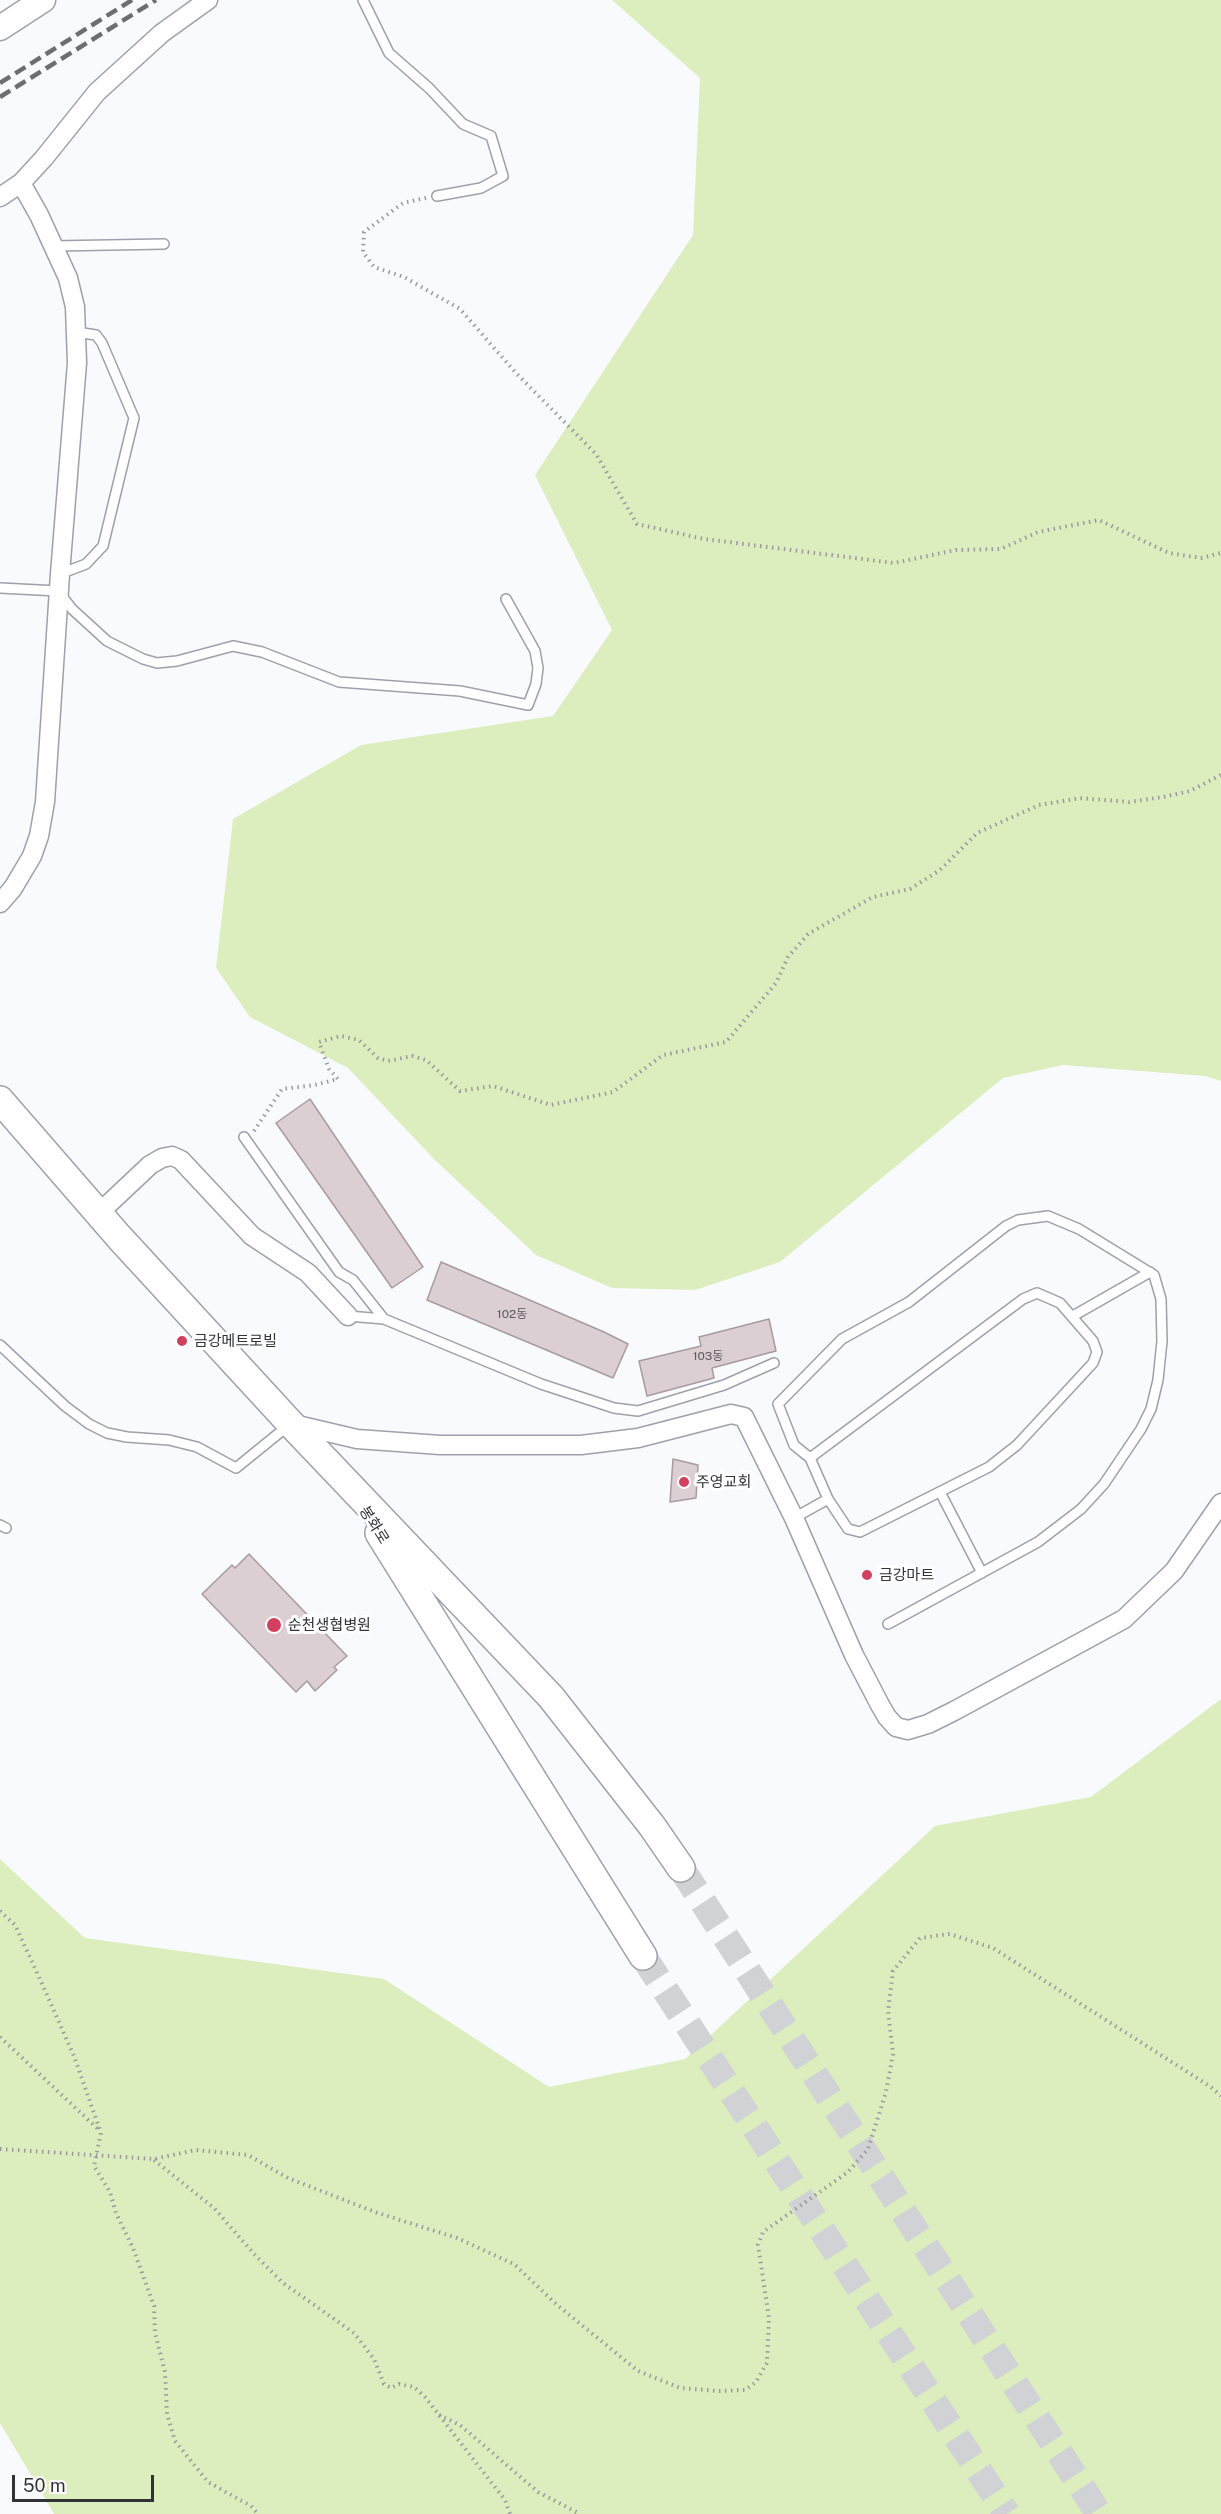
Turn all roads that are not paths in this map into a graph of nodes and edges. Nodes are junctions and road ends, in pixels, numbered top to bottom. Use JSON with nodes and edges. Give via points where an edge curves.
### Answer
{"nodes":[{"id":1,"x":43,"y":0,"type":"edge"},
{"id":2,"x":208,"y":0,"type":"edge"},
{"id":3,"x":363,"y":0,"type":"edge"},
{"id":4,"x":0,"y":28,"type":"edge"},
{"id":5,"x":21,"y":183,"type":"junction"},
{"id":6,"x":0,"y":196,"type":"edge"},
{"id":7,"x":437,"y":196,"type":"road end"},
{"id":8,"x":164,"y":244,"type":"dead end"},
{"id":9,"x":54,"y":246,"type":"junction"},
{"id":10,"x":76,"y":332,"type":"junction"},
{"id":11,"x":59,"y":582,"type":"junction"},
{"id":12,"x":0,"y":588,"type":"edge"},
{"id":13,"x":506,"y":599,"type":"dead end"},
{"id":14,"x":0,"y":903,"type":"edge"},
{"id":15,"x":0,"y":1100,"type":"edge"},
{"id":16,"x":245,"y":1139,"type":"road end"},
{"id":17,"x":99,"y":1213,"type":"junction"},
{"id":18,"x":1150,"y":1272,"type":"junction"},
{"id":19,"x":348,"y":1316,"type":"joint"},
{"id":20,"x":1073,"y":1316,"type":"junction"},
{"id":21,"x":384,"y":1319,"type":"junction"},
{"id":22,"x":0,"y":1345,"type":"edge"},
{"id":23,"x":774,"y":1363,"type":"dead end"},
{"id":24,"x":291,"y":1424,"type":"junction"},
{"id":25,"x":810,"y":1458,"type":"junction"},
{"id":26,"x":352,"y":1489,"type":"junction"},
{"id":27,"x":940,"y":1492,"type":"junction"},
{"id":28,"x":828,"y":1499,"type":"junction"},
{"id":29,"x":1221,"y":1503,"type":"edge"},
{"id":30,"x":794,"y":1518,"type":"junction"},
{"id":31,"x":982,"y":1573,"type":"junction"},
{"id":32,"x":888,"y":1624,"type":"dead end"},
{"id":33,"x":681,"y":1868,"type":"tunnel mouth"},
{"id":34,"x":643,"y":1956,"type":"tunnel mouth"}],
"edges":[{"from":1,"to":4,"type":"street"},
{"from":2,"to":5,"type":"street","via":[[162,33],[97,92]]},
{"from":3,"to":7,"type":"lane","via":[[389,53],[463,123],[491,136],[503,176],[481,188]]},
{"from":5,"to":6,"type":"street"},
{"from":5,"to":9,"type":"street"},
{"from":8,"to":9,"type":"lane"},
{"from":9,"to":10,"type":"street","via":[[68,278]]},
{"from":10,"to":11,"type":"street","via":[[77,363]]},
{"from":10,"to":11,"type":"lane","via":[[96,334],[134,418],[103,546],[86,564]]},
{"from":11,"to":12,"type":"lane"},
{"from":11,"to":13,"type":"lane","via":[[87,626],[107,641],[157,663],[233,646],[262,652],[339,682],[460,691],[528,705],[538,668],[534,651]]},
{"from":11,"to":14,"type":"street","via":[[45,802],[39,836],[23,871]]},
{"from":15,"to":17,"type":"main road"},
{"from":16,"to":21,"type":"lane","via":[[339,1272],[353,1280]]},
{"from":17,"to":19,"type":"street","via":[[150,1165],[172,1156],[181,1160],[252,1236],[308,1274]]},
{"from":17,"to":24,"type":"main road"},
{"from":18,"to":20,"type":"lane"},
{"from":18,"to":25,"type":"lane","via":[[1079,1229],[1048,1216],[1018,1220],[1006,1226],[909,1302],[842,1338],[778,1404],[794,1445]]},
{"from":18,"to":31,"type":"lane","via":[[1161,1299],[1162,1341],[1158,1380],[1141,1429],[1116,1469],[1081,1509],[1038,1542]]},
{"from":19,"to":21,"type":"lane"},
{"from":20,"to":25,"type":"lane","via":[[1060,1303],[1037,1293],[1023,1299]]},
{"from":20,"to":27,"type":"lane","via":[[1093,1341],[1097,1352],[1093,1364],[1017,1446],[989,1467]]},
{"from":21,"to":23,"type":"lane","via":[[541,1384],[614,1408],[638,1411],[724,1385]]},
{"from":22,"to":24,"type":"lane","via":[[65,1406],[99,1430],[197,1447],[236,1468]]},
{"from":24,"to":26,"type":"main road"},
{"from":24,"to":30,"type":"street","via":[[357,1439],[440,1445],[581,1445],[638,1438],[731,1414],[744,1417]]},
{"from":25,"to":28,"type":"lane"},
{"from":26,"to":33,"type":"main road","name":"봉화로","via":[[551,1697]]},
{"from":26,"to":34,"type":"main road","name":"봉화로"},
{"from":27,"to":28,"type":"lane","via":[[860,1532],[848,1529]]},
{"from":27,"to":31,"type":"lane"},
{"from":28,"to":30,"type":"lane"},
{"from":29,"to":30,"type":"street","via":[[1174,1571],[1124,1619],[954,1711],[908,1730],[896,1726],[880,1705]]},
{"from":31,"to":32,"type":"lane"}]}
